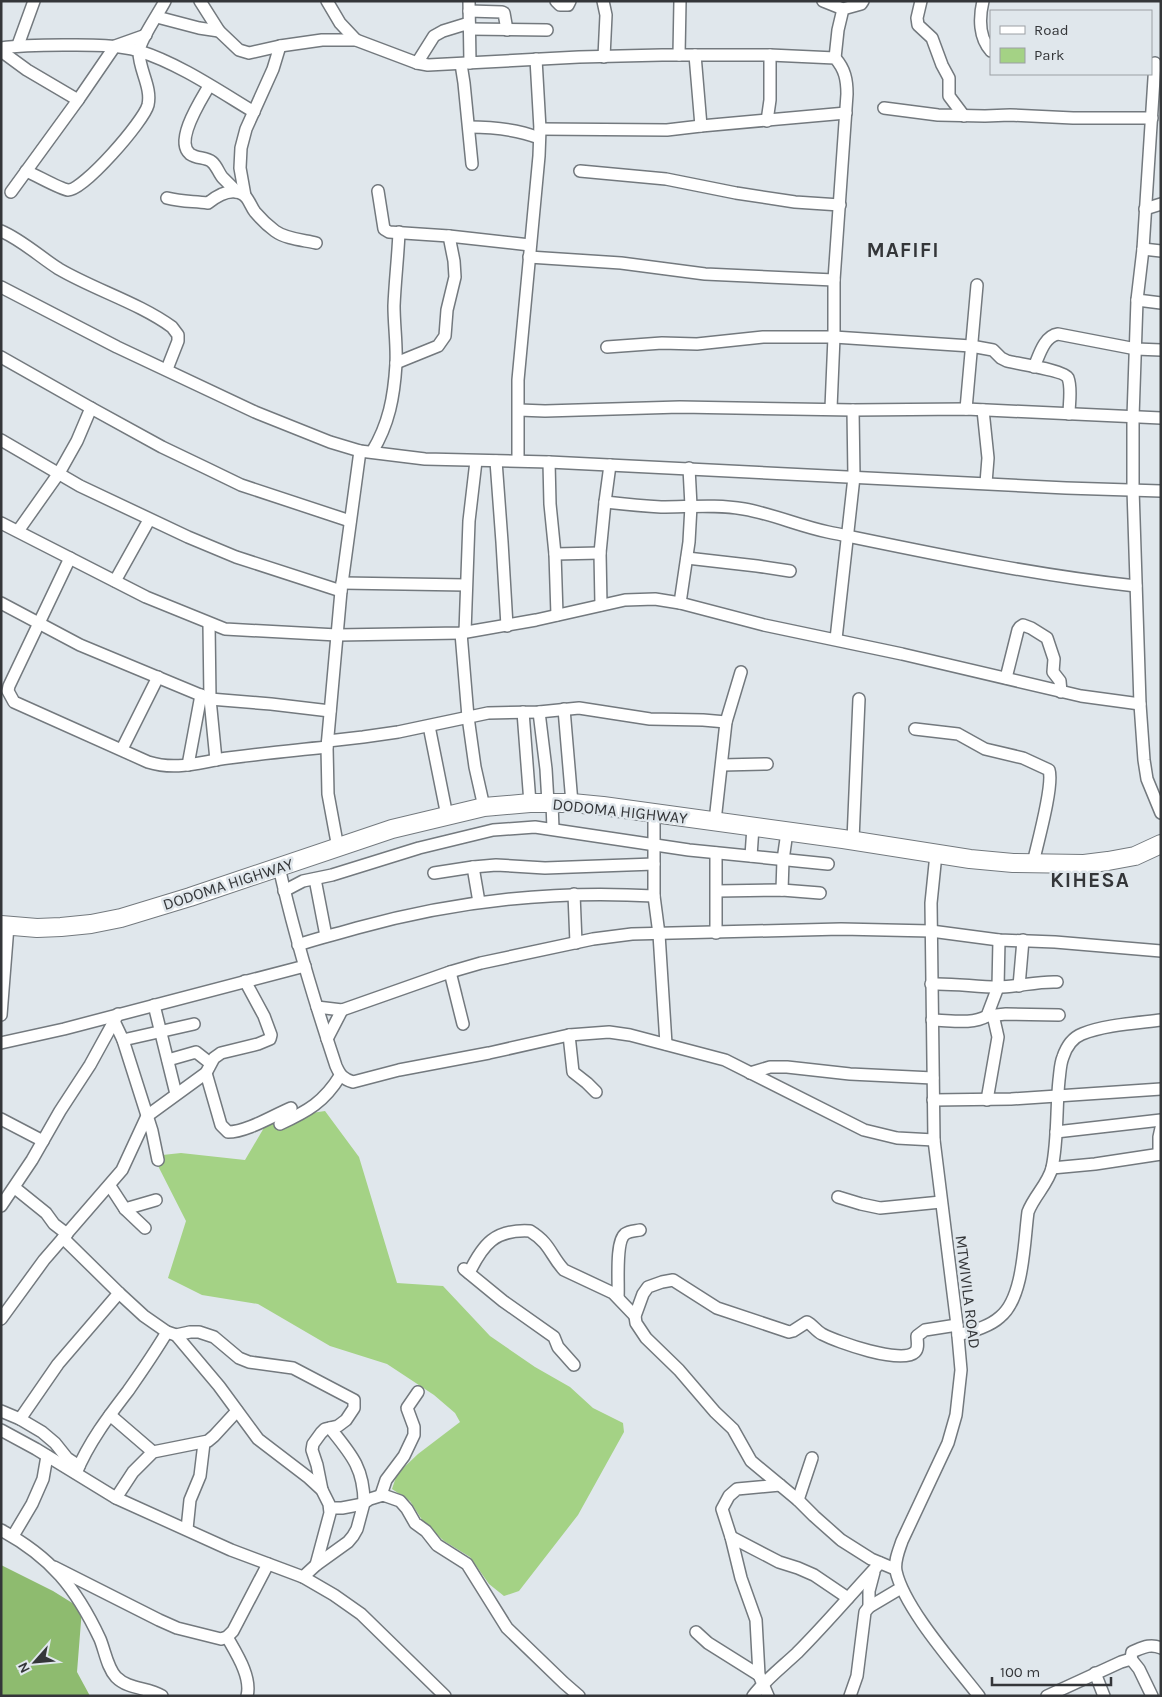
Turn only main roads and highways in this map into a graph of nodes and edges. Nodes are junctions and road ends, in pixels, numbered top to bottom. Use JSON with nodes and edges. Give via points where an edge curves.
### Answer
{"nodes":[{"id":1,"x":1161,"y":844,"type":"edge"},
{"id":2,"x":4,"y":926,"type":"edge"}],
"edges":[{"from":1,"to":2,"type":"highway","name":"DODOMA HIGHWAY","via":[[1135,856],[1084,864],[995,862],[654,813],[572,803],[530,803],[484,808],[392,829],[166,905],[113,919],[60,927]]}]}
